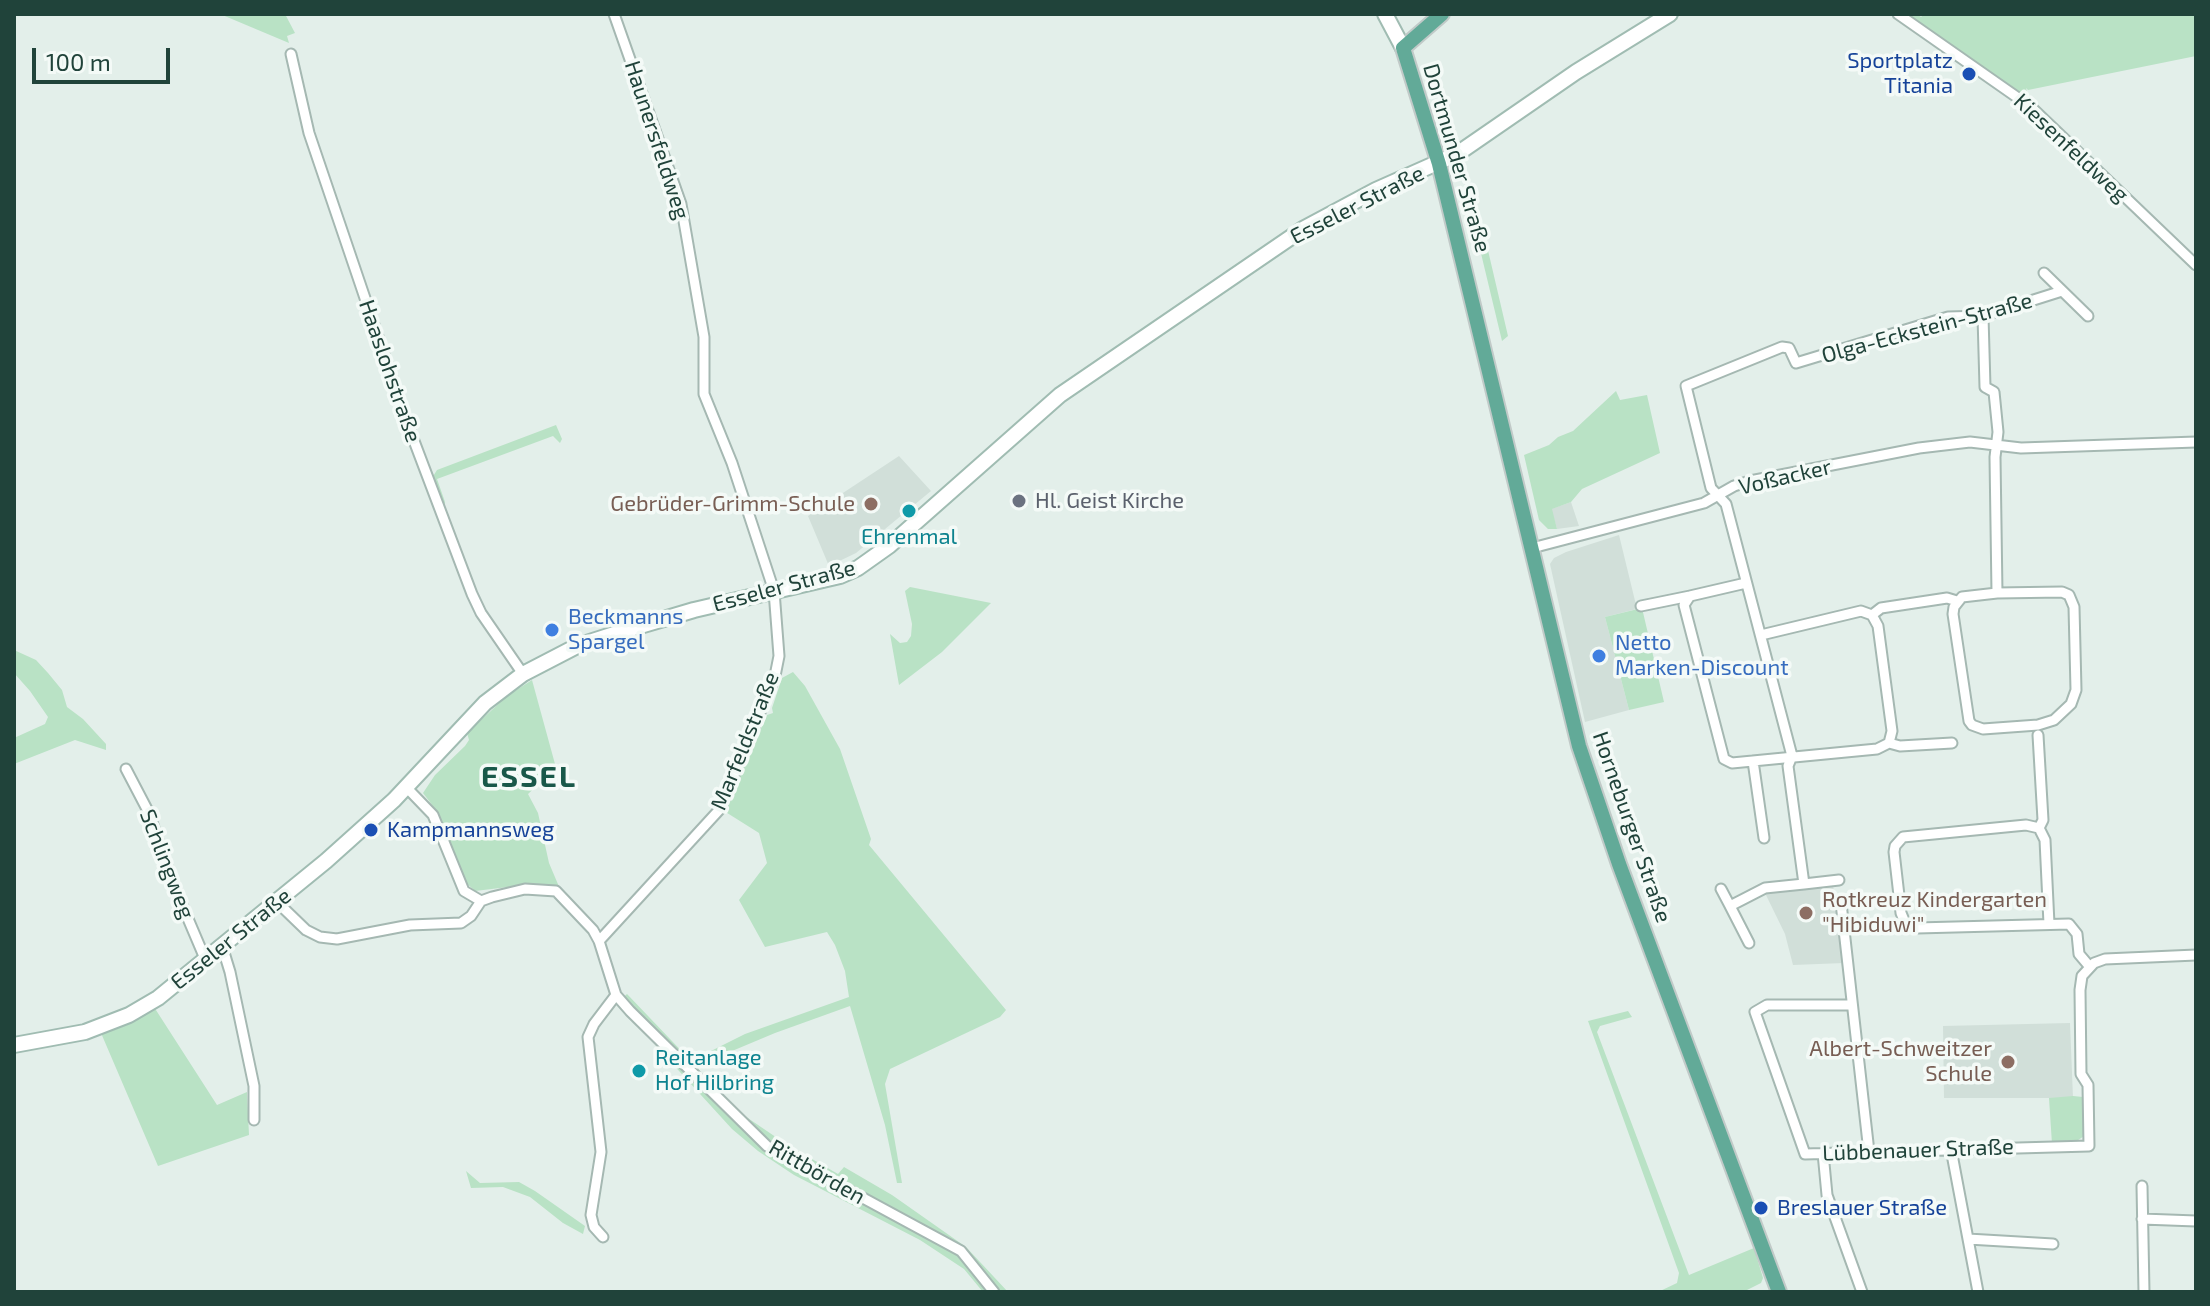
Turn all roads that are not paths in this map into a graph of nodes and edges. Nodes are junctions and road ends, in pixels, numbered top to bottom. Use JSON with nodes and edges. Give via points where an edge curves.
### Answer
{"nodes":[{"id":1,"x":614,"y":14,"type":"edge"},
{"id":2,"x":1385,"y":14,"type":"edge"},
{"id":3,"x":1442,"y":14,"type":"edge"},
{"id":4,"x":1670,"y":14,"type":"edge"},
{"id":5,"x":1898,"y":14,"type":"edge"},
{"id":6,"x":1403,"y":48,"type":"junction"},
{"id":7,"x":291,"y":54,"type":"dead end"},
{"id":8,"x":1439,"y":164,"type":"junction"},
{"id":9,"x":2196,"y":265,"type":"edge"},
{"id":10,"x":2044,"y":273,"type":"dead end"},
{"id":11,"x":2062,"y":291,"type":"junction"},
{"id":12,"x":1983,"y":316,"type":"junction"},
{"id":13,"x":2088,"y":316,"type":"dead end"},
{"id":14,"x":1477,"y":317,"type":"joint"},
{"id":15,"x":2196,"y":442,"type":"edge"},
{"id":16,"x":1997,"y":444,"type":"junction"},
{"id":17,"x":1721,"y":495,"type":"junction"},
{"id":18,"x":1532,"y":548,"type":"junction"},
{"id":19,"x":1746,"y":583,"type":"junction"},
{"id":20,"x":774,"y":591,"type":"junction"},
{"id":21,"x":1997,"y":593,"type":"junction"},
{"id":22,"x":1690,"y":596,"type":"junction"},
{"id":23,"x":1957,"y":601,"type":"junction"},
{"id":24,"x":1641,"y":606,"type":"dead end"},
{"id":25,"x":1872,"y":615,"type":"junction"},
{"id":26,"x":1761,"y":635,"type":"junction"},
{"id":27,"x":523,"y":674,"type":"junction"},
{"id":28,"x":2038,"y":735,"type":"dead end"},
{"id":29,"x":1889,"y":743,"type":"junction"},
{"id":30,"x":1952,"y":743,"type":"dead end"},
{"id":31,"x":1792,"y":756,"type":"junction"},
{"id":32,"x":1753,"y":761,"type":"junction"},
{"id":33,"x":126,"y":769,"type":"dead end"},
{"id":34,"x":406,"y":787,"type":"junction"},
{"id":35,"x":2039,"y":828,"type":"junction"},
{"id":36,"x":1764,"y":838,"type":"dead end"},
{"id":37,"x":1839,"y":880,"type":"dead end"},
{"id":38,"x":1804,"y":884,"type":"junction"},
{"id":39,"x":1721,"y":889,"type":"dead end"},
{"id":40,"x":481,"y":901,"type":"junction"},
{"id":41,"x":277,"y":902,"type":"junction"},
{"id":42,"x":1841,"y":903,"type":"dead end"},
{"id":43,"x":1730,"y":906,"type":"junction"},
{"id":44,"x":2049,"y":924,"type":"junction"},
{"id":45,"x":599,"y":941,"type":"junction"},
{"id":46,"x":1749,"y":943,"type":"dead end"},
{"id":47,"x":222,"y":946,"type":"junction"},
{"id":48,"x":2196,"y":955,"type":"edge"},
{"id":49,"x":206,"y":961,"type":"junction"},
{"id":50,"x":2090,"y":967,"type":"junction"},
{"id":51,"x":616,"y":995,"type":"junction"},
{"id":52,"x":1852,"y":1005,"type":"junction"},
{"id":53,"x":14,"y":1045,"type":"edge"},
{"id":54,"x":254,"y":1120,"type":"dead end"},
{"id":55,"x":1951,"y":1149,"type":"junction"},
{"id":56,"x":1869,"y":1152,"type":"junction"},
{"id":57,"x":1823,"y":1153,"type":"junction"},
{"id":58,"x":2142,"y":1186,"type":"dead end"},
{"id":59,"x":2142,"y":1219,"type":"junction"},
{"id":60,"x":2196,"y":1221,"type":"edge"},
{"id":61,"x":603,"y":1237,"type":"dead end"},
{"id":62,"x":1968,"y":1239,"type":"junction"},
{"id":63,"x":2053,"y":1244,"type":"dead end"},
{"id":64,"x":994,"y":1292,"type":"edge"},
{"id":65,"x":1779,"y":1292,"type":"edge"},
{"id":66,"x":1862,"y":1292,"type":"edge"},
{"id":67,"x":1978,"y":1292,"type":"edge"},
{"id":68,"x":2144,"y":1292,"type":"edge"}],
"edges":[{"from":1,"to":20,"type":"street","name":"Haunersfeldweg","via":[[681,204],[704,337],[704,394]]},
{"from":2,"to":6,"type":"main road","name":"Dortmunder Straße"},
{"from":3,"to":6,"type":"main road"},
{"from":4,"to":8,"type":"main road","name":"Esseler Straße"},
{"from":5,"to":9,"type":"street","name":"Kiesenfeldweg","via":[[2031,107]]},
{"from":6,"to":8,"type":"main road","name":"Dortmunder Straße"},
{"from":7,"to":27,"type":"street","name":"Haaslohstraße","via":[[309,133],[408,425],[472,594]]},
{"from":8,"to":14,"type":"main road","name":"Dortmunder Straße"},
{"from":8,"to":20,"type":"main road","name":"Esseler Straße","via":[[1303,229],[1060,395],[862,566]]},
{"from":10,"to":11,"type":"street","name":"Olga-Eckstein-Straße"},
{"from":11,"to":12,"type":"street","name":"Olga-Eckstein-Straße"},
{"from":11,"to":13,"type":"street","name":"Olga-Eckstein-Straße"},
{"from":12,"to":16,"type":"street","via":[[1985,387],[1994,392]]},
{"from":12,"to":17,"type":"street","name":"Olga-Eckstein-Straße","via":[[1948,317],[1796,363],[1789,348],[1782,347],[1686,386],[1711,488]]},
{"from":14,"to":18,"type":"main road","name":"Horneburger Straße"},
{"from":15,"to":16,"type":"street","name":"Voßacker","via":[[2021,448]]},
{"from":16,"to":17,"type":"street","name":"Voßacker","via":[[1919,448],[1750,481]]},
{"from":16,"to":21,"type":"street"},
{"from":17,"to":18,"type":"street","name":"Voßacker"},
{"from":17,"to":19,"type":"street"},
{"from":18,"to":65,"type":"main road","name":"Horneburger Straße","via":[[1588,778]]},
{"from":19,"to":22,"type":"street"},
{"from":19,"to":26,"type":"street"},
{"from":20,"to":27,"type":"main road","name":"Esseler Straße","via":[[590,642]]},
{"from":20,"to":45,"type":"street","name":"Marfeldstraße","via":[[779,639],[775,676],[720,809]]},
{"from":21,"to":23,"type":"street"},
{"from":21,"to":23,"type":"street","via":[[2056,591],[2072,600],[2076,690],[2071,704],[2054,720],[1983,729],[1972,725],[1953,614]]},
{"from":22,"to":24,"type":"street"},
{"from":22,"to":32,"type":"street","via":[[1684,610],[1722,756],[1729,763]]},
{"from":23,"to":25,"type":"street","via":[[1881,608]]},
{"from":25,"to":26,"type":"street","via":[[1861,611]]},
{"from":25,"to":29,"type":"street","via":[[1878,626],[1892,731]]},
{"from":26,"to":31,"type":"street"},
{"from":27,"to":34,"type":"main road","name":"Esseler Straße","via":[[485,703]]},
{"from":28,"to":35,"type":"street","via":[[2043,820]]},
{"from":29,"to":30,"type":"street"},
{"from":29,"to":31,"type":"street","via":[[1877,749]]},
{"from":31,"to":32,"type":"street"},
{"from":31,"to":38,"type":"street","via":[[1788,766]]},
{"from":32,"to":36,"type":"street"},
{"from":33,"to":49,"type":"street","name":"Schlingweg","via":[[149,813]]},
{"from":34,"to":40,"type":"street","via":[[433,815],[464,891]]},
{"from":34,"to":41,"type":"main road","name":"Esseler Straße"},
{"from":35,"to":44,"type":"street","via":[[2045,840]]},
{"from":35,"to":44,"type":"street","via":[[1903,837],[1895,846],[1896,873],[1902,919],[1911,928]]},
{"from":37,"to":38,"type":"street"},
{"from":38,"to":43,"type":"street","via":[[1765,888]]},
{"from":39,"to":43,"type":"street"},
{"from":40,"to":41,"type":"street","name":"Rittbörden","via":[[461,923],[410,925],[337,939],[306,930]]},
{"from":40,"to":45,"type":"street","name":"Rittbörden","via":[[525,889],[556,891]]},
{"from":41,"to":47,"type":"main road","name":"Esseler Straße"},
{"from":42,"to":52,"type":"street"},
{"from":43,"to":46,"type":"street"},
{"from":44,"to":50,"type":"street","via":[[2074,927],[2079,954]]},
{"from":45,"to":51,"type":"street","name":"Rittbörden"},
{"from":47,"to":49,"type":"main road","name":"Esseler Straße"},
{"from":47,"to":54,"type":"street","via":[[252,1073]]},
{"from":48,"to":50,"type":"street","via":[[2105,959]]},
{"from":49,"to":53,"type":"main road","name":"Esseler Straße","via":[[129,1015],[85,1032]]},
{"from":50,"to":55,"type":"street","name":"Lübbenauer Straße","via":[[2080,990],[2089,1146]]},
{"from":51,"to":61,"type":"street","via":[[588,1037],[601,1152],[591,1215]]},
{"from":51,"to":64,"type":"street","name":"Rittbörden","via":[[767,1146],[961,1251]]},
{"from":52,"to":56,"type":"street"},
{"from":52,"to":57,"type":"street","name":"Lübbenauer Straße","via":[[1767,1005],[1755,1012],[1805,1154]]},
{"from":55,"to":56,"type":"street","name":"Lübbenauer Straße"},
{"from":55,"to":62,"type":"street"},
{"from":56,"to":57,"type":"street","name":"Lübbenauer Straße"},
{"from":57,"to":66,"type":"street","via":[[1827,1195]]},
{"from":58,"to":59,"type":"street"},
{"from":59,"to":60,"type":"street"},
{"from":59,"to":68,"type":"street"},
{"from":62,"to":63,"type":"street"},
{"from":62,"to":67,"type":"street"}]}
